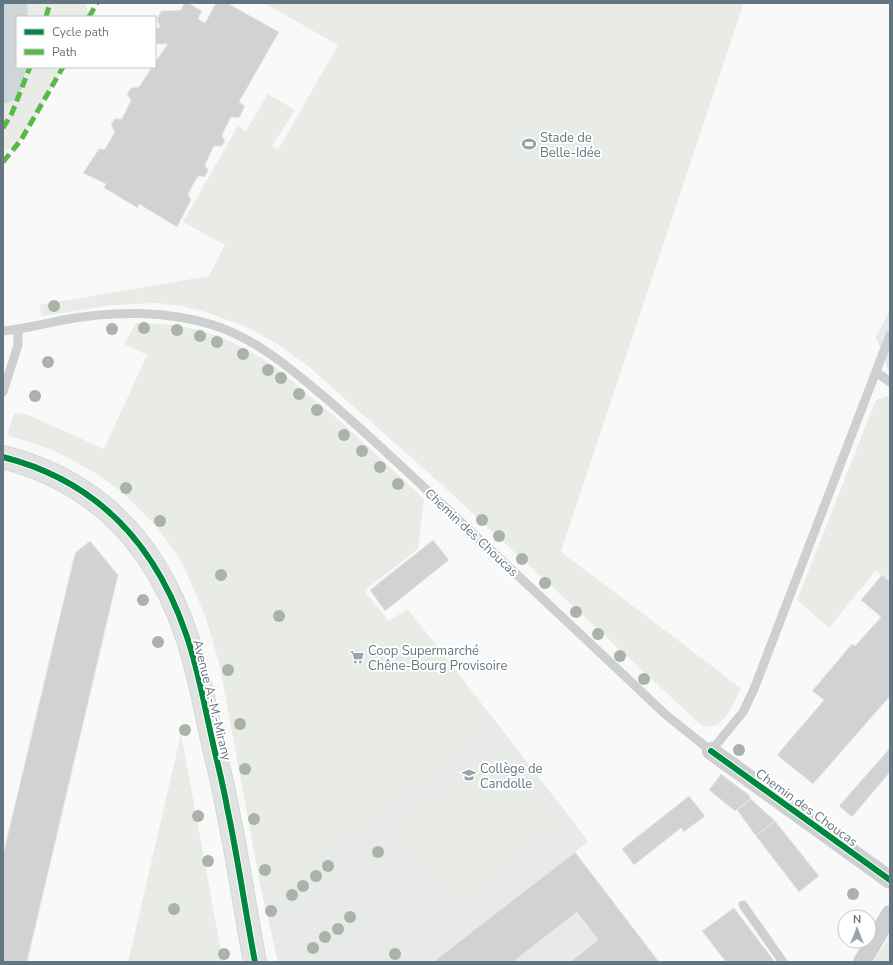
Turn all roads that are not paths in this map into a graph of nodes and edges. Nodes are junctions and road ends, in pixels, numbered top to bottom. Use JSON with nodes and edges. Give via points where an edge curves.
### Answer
{"nodes":[{"id":1,"x":18,"y":330,"type":"junction"},
{"id":2,"x":3,"y":331,"type":"edge"},
{"id":3,"x":890,"y":335,"type":"edge"},
{"id":4,"x":876,"y":372,"type":"junction"},
{"id":5,"x":890,"y":382,"type":"edge"},
{"id":6,"x":3,"y":392,"type":"edge"},
{"id":7,"x":3,"y":457,"type":"edge"},
{"id":8,"x":711,"y":751,"type":"junction"},
{"id":9,"x":890,"y":880,"type":"edge"},
{"id":10,"x":743,"y":906,"type":"dead end"},
{"id":11,"x":890,"y":914,"type":"edge"},
{"id":12,"x":254,"y":962,"type":"edge"},
{"id":13,"x":783,"y":962,"type":"edge"},
{"id":14,"x":862,"y":962,"type":"edge"}],
"edges":[{"from":1,"to":2,"type":"lane","name":"Chemin des Choucas"},
{"from":1,"to":6,"type":"lane","via":[[18,345]]},
{"from":1,"to":8,"type":"lane","name":"Chemin des Choucas","via":[[90,316],[167,316],[213,325],[256,346],[288,366],[352,421],[665,714]]},
{"from":3,"to":4,"type":"lane"},
{"from":4,"to":5,"type":"lane"},
{"from":4,"to":8,"type":"lane","via":[[754,689],[743,712]]},
{"from":7,"to":12,"type":"street","name":"Avenue A.-M.-Mirany","via":[[52,474],[107,510],[133,537],[157,569],[167,588],[186,634],[196,669],[227,807]]},
{"from":8,"to":9,"type":"street","name":"Chemin des Choucas"},
{"from":10,"to":13,"type":"lane"},
{"from":11,"to":14,"type":"street"}]}
